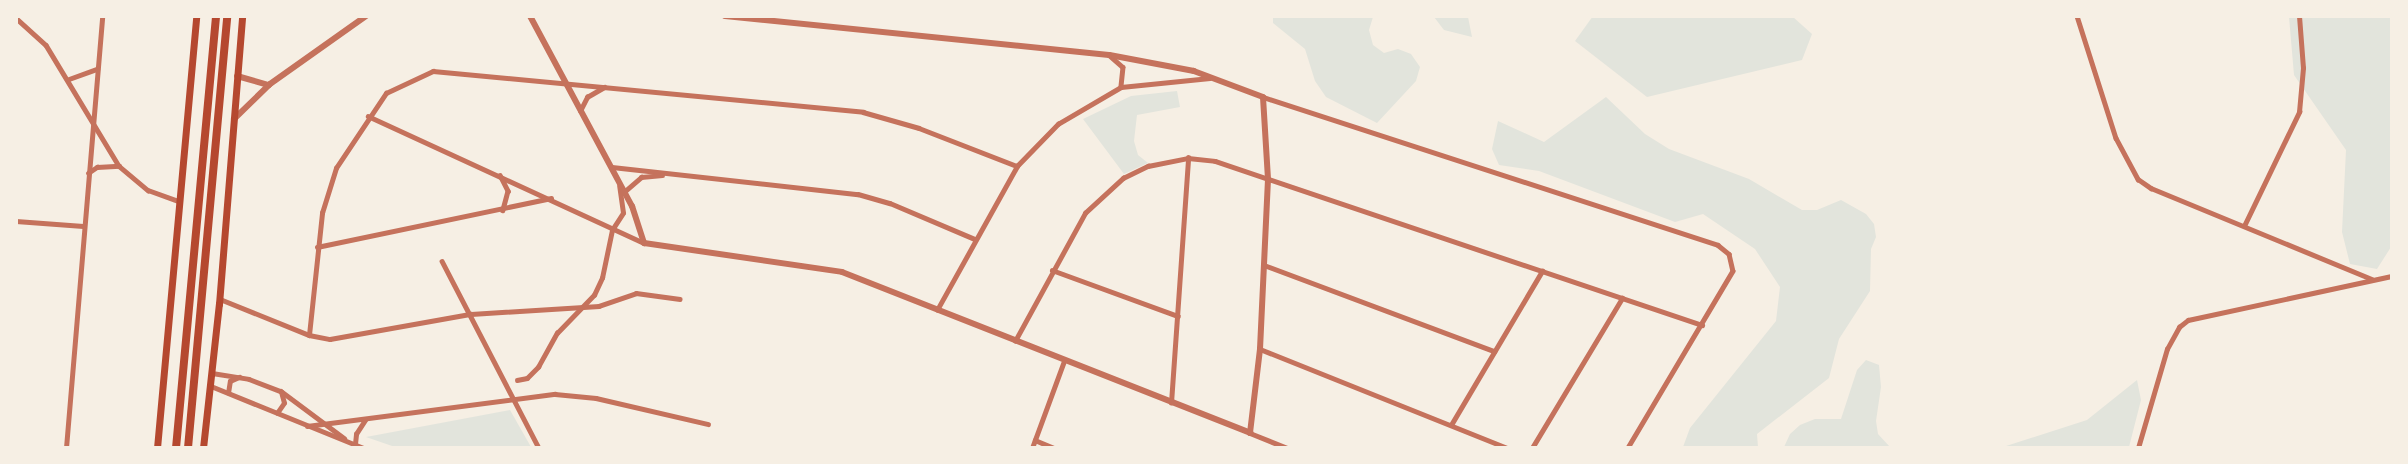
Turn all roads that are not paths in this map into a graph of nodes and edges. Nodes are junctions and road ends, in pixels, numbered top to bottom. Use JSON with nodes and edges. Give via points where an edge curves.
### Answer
{"nodes":[{"id":1,"x":102,"y":16,"type":"edge"},
{"id":2,"x":196,"y":16,"type":"edge"},
{"id":3,"x":216,"y":16,"type":"edge"},
{"id":4,"x":227,"y":16,"type":"edge"},
{"id":5,"x":242,"y":16,"type":"edge"},
{"id":6,"x":366,"y":16,"type":"edge"},
{"id":7,"x":530,"y":16,"type":"edge"},
{"id":8,"x":725,"y":16,"type":"edge"},
{"id":9,"x":2077,"y":16,"type":"edge"},
{"id":10,"x":2299,"y":16,"type":"edge"},
{"id":11,"x":16,"y":18,"type":"edge"},
{"id":12,"x":1109,"y":55,"type":"junction"},
{"id":13,"x":97,"y":69,"type":"junction"},
{"id":14,"x":237,"y":76,"type":"junction"},
{"id":15,"x":1213,"y":78,"type":"junction"},
{"id":16,"x":69,"y":79,"type":"junction"},
{"id":17,"x":566,"y":83,"type":"junction"},
{"id":18,"x":270,"y":84,"type":"junction"},
{"id":19,"x":604,"y":87,"type":"junction"},
{"id":20,"x":1121,"y":87,"type":"junction"},
{"id":21,"x":1263,"y":97,"type":"junction"},
{"id":22,"x":580,"y":111,"type":"junction"},
{"id":23,"x":368,"y":116,"type":"junction"},
{"id":24,"x":93,"y":119,"type":"junction"},
{"id":25,"x":234,"y":119,"type":"junction"},
{"id":26,"x":1188,"y":158,"type":"junction"},
{"id":27,"x":119,"y":166,"type":"junction"},
{"id":28,"x":1017,"y":166,"type":"junction"},
{"id":29,"x":612,"y":167,"type":"junction"},
{"id":30,"x":88,"y":172,"type":"junction"},
{"id":31,"x":671,"y":174,"type":"junction"},
{"id":32,"x":500,"y":175,"type":"junction"},
{"id":33,"x":1268,"y":179,"type":"junction"},
{"id":34,"x":619,"y":185,"type":"junction"},
{"id":35,"x":624,"y":192,"type":"junction"},
{"id":36,"x":551,"y":198,"type":"junction"},
{"id":37,"x":179,"y":201,"type":"junction"},
{"id":38,"x":503,"y":210,"type":"junction"},
{"id":39,"x":16,"y":221,"type":"edge"},
{"id":40,"x":83,"y":226,"type":"junction"},
{"id":41,"x":2244,"y":226,"type":"junction"},
{"id":42,"x":612,"y":230,"type":"junction"},
{"id":43,"x":975,"y":239,"type":"junction"},
{"id":44,"x":644,"y":243,"type":"junction"},
{"id":45,"x":317,"y":247,"type":"junction"},
{"id":46,"x":442,"y":261,"type":"dead end"},
{"id":47,"x":1263,"y":265,"type":"junction"},
{"id":48,"x":1052,"y":270,"type":"junction"},
{"id":49,"x":1542,"y":271,"type":"junction"},
{"id":50,"x":2391,"y":276,"type":"edge"},
{"id":51,"x":2372,"y":279,"type":"junction"},
{"id":52,"x":1622,"y":298,"type":"junction"},
{"id":53,"x":220,"y":299,"type":"junction"},
{"id":54,"x":680,"y":299,"type":"dead end"},
{"id":55,"x":581,"y":306,"type":"junction"},
{"id":56,"x":937,"y":310,"type":"junction"},
{"id":57,"x":471,"y":314,"type":"junction"},
{"id":58,"x":1178,"y":316,"type":"junction"},
{"id":59,"x":1702,"y":325,"type":"junction"},
{"id":60,"x":309,"y":335,"type":"junction"},
{"id":61,"x":1016,"y":341,"type":"junction"},
{"id":62,"x":1260,"y":349,"type":"junction"},
{"id":63,"x":1494,"y":351,"type":"junction"},
{"id":64,"x":1064,"y":361,"type":"junction"},
{"id":65,"x":212,"y":373,"type":"junction"},
{"id":66,"x":242,"y":377,"type":"junction"},
{"id":67,"x":517,"y":380,"type":"dead end"},
{"id":68,"x":210,"y":386,"type":"junction"},
{"id":69,"x":281,"y":391,"type":"junction"},
{"id":70,"x":228,"y":393,"type":"junction"},
{"id":71,"x":516,"y":401,"type":"junction"},
{"id":72,"x":1171,"y":403,"type":"junction"},
{"id":73,"x":277,"y":413,"type":"junction"},
{"id":74,"x":365,"y":420,"type":"junction"},
{"id":75,"x":327,"y":424,"type":"junction"},
{"id":76,"x":708,"y":424,"type":"dead end"},
{"id":77,"x":1451,"y":425,"type":"junction"},
{"id":78,"x":307,"y":426,"type":"junction"},
{"id":79,"x":1250,"y":433,"type":"junction"},
{"id":80,"x":1035,"y":440,"type":"junction"},
{"id":81,"x":347,"y":441,"type":"junction"},
{"id":82,"x":355,"y":444,"type":"junction"},
{"id":83,"x":66,"y":447,"type":"edge"},
{"id":84,"x":157,"y":447,"type":"edge"},
{"id":85,"x":176,"y":447,"type":"edge"},
{"id":86,"x":188,"y":447,"type":"edge"},
{"id":87,"x":203,"y":447,"type":"edge"},
{"id":88,"x":364,"y":447,"type":"edge"},
{"id":89,"x":539,"y":447,"type":"edge"},
{"id":90,"x":1032,"y":447,"type":"edge"},
{"id":91,"x":1054,"y":447,"type":"edge"},
{"id":92,"x":1287,"y":447,"type":"edge"},
{"id":93,"x":1507,"y":447,"type":"edge"},
{"id":94,"x":1532,"y":447,"type":"edge"},
{"id":95,"x":1628,"y":447,"type":"edge"},
{"id":96,"x":2138,"y":447,"type":"edge"}],
"edges":[{"from":1,"to":13,"type":"street"},
{"from":2,"to":37,"type":"main road"},
{"from":3,"to":85,"type":"main road"},
{"from":4,"to":86,"type":"main road"},
{"from":5,"to":14,"type":"main road"},
{"from":6,"to":18,"type":"street"},
{"from":7,"to":17,"type":"street"},
{"from":8,"to":12,"type":"street"},
{"from":9,"to":41,"type":"street","via":[[2116,138],[2138,179]]},
{"from":10,"to":41,"type":"street","via":[[2303,68],[2299,112]]},
{"from":11,"to":16,"type":"street","via":[[46,45]]},
{"from":12,"to":15,"type":"street","via":[[1174,66]]},
{"from":12,"to":20,"type":"street","via":[[1123,67]]},
{"from":13,"to":16,"type":"street"},
{"from":13,"to":24,"type":"street"},
{"from":14,"to":18,"type":"street","via":[[262,86]]},
{"from":14,"to":25,"type":"main road"},
{"from":15,"to":20,"type":"street","via":[[1177,78]]},
{"from":15,"to":21,"type":"street"},
{"from":16,"to":24,"type":"street"},
{"from":17,"to":19,"type":"street"},
{"from":17,"to":22,"type":"street"},
{"from":17,"to":23,"type":"street","via":[[433,72],[386,93]]},
{"from":18,"to":25,"type":"street"},
{"from":19,"to":22,"type":"street","via":[[587,97]]},
{"from":19,"to":28,"type":"street","via":[[862,112],[919,128]]},
{"from":20,"to":28,"type":"street","via":[[1058,124]]},
{"from":21,"to":33,"type":"street"},
{"from":21,"to":59,"type":"street","via":[[1718,245],[1732,260],[1732,271]]},
{"from":22,"to":29,"type":"street"},
{"from":23,"to":32,"type":"street"},
{"from":23,"to":45,"type":"street","via":[[330,182]]},
{"from":24,"to":27,"type":"street"},
{"from":24,"to":30,"type":"street"},
{"from":25,"to":53,"type":"main road"},
{"from":26,"to":33,"type":"street","via":[[1215,161]]},
{"from":26,"to":48,"type":"street","via":[[1148,166],[1105,192],[1085,213]]},
{"from":26,"to":58,"type":"street"},
{"from":27,"to":30,"type":"street","via":[[97,167]]},
{"from":27,"to":37,"type":"street","via":[[148,190]]},
{"from":28,"to":43,"type":"street"},
{"from":29,"to":31,"type":"street"},
{"from":29,"to":34,"type":"street"},
{"from":30,"to":40,"type":"street"},
{"from":31,"to":35,"type":"street","via":[[641,177]]},
{"from":31,"to":43,"type":"street","via":[[858,194],[890,203]]},
{"from":32,"to":36,"type":"street"},
{"from":32,"to":38,"type":"street","via":[[508,191]]},
{"from":33,"to":47,"type":"street"},
{"from":33,"to":49,"type":"street"},
{"from":34,"to":35,"type":"street"},
{"from":34,"to":42,"type":"street","via":[[623,213]]},
{"from":35,"to":44,"type":"street"},
{"from":36,"to":38,"type":"street"},
{"from":36,"to":42,"type":"street"},
{"from":37,"to":84,"type":"main road"},
{"from":38,"to":45,"type":"street"},
{"from":39,"to":40,"type":"street"},
{"from":40,"to":83,"type":"street"},
{"from":41,"to":51,"type":"street"},
{"from":42,"to":44,"type":"street"},
{"from":42,"to":55,"type":"street","via":[[602,278],[594,295]]},
{"from":43,"to":56,"type":"street"},
{"from":44,"to":56,"type":"street","via":[[842,272]]},
{"from":45,"to":60,"type":"street"},
{"from":46,"to":57,"type":"street"},
{"from":47,"to":62,"type":"street"},
{"from":47,"to":63,"type":"street"},
{"from":48,"to":58,"type":"street"},
{"from":48,"to":61,"type":"street"},
{"from":49,"to":52,"type":"street"},
{"from":49,"to":63,"type":"street"},
{"from":50,"to":51,"type":"street"},
{"from":51,"to":96,"type":"street","via":[[2188,320],[2179,327],[2167,349]]},
{"from":52,"to":59,"type":"street"},
{"from":52,"to":94,"type":"street"},
{"from":53,"to":60,"type":"street"},
{"from":53,"to":65,"type":"main road"},
{"from":54,"to":55,"type":"street","via":[[636,293],[599,306]]},
{"from":55,"to":57,"type":"street"},
{"from":55,"to":67,"type":"street","via":[[557,333],[538,367],[527,378]]},
{"from":56,"to":61,"type":"street"},
{"from":57,"to":60,"type":"street","via":[[340,338]]},
{"from":57,"to":71,"type":"street"},
{"from":58,"to":72,"type":"street"},
{"from":59,"to":95,"type":"street"},
{"from":61,"to":64,"type":"street"},
{"from":62,"to":77,"type":"street"},
{"from":62,"to":79,"type":"street"},
{"from":63,"to":77,"type":"street"},
{"from":64,"to":72,"type":"street"},
{"from":64,"to":80,"type":"street"},
{"from":65,"to":66,"type":"street"},
{"from":65,"to":68,"type":"main road"},
{"from":66,"to":69,"type":"street"},
{"from":66,"to":70,"type":"street","via":[[230,381]]},
{"from":68,"to":70,"type":"street"},
{"from":68,"to":87,"type":"main road"},
{"from":69,"to":73,"type":"street","via":[[284,404]]},
{"from":69,"to":75,"type":"street"},
{"from":70,"to":73,"type":"street"},
{"from":71,"to":74,"type":"street"},
{"from":71,"to":76,"type":"street","via":[[576,394]]},
{"from":71,"to":89,"type":"street"},
{"from":72,"to":79,"type":"street"},
{"from":73,"to":78,"type":"street"},
{"from":74,"to":75,"type":"street"},
{"from":74,"to":82,"type":"street"},
{"from":75,"to":78,"type":"street"},
{"from":75,"to":81,"type":"street"},
{"from":77,"to":93,"type":"street"},
{"from":78,"to":81,"type":"street"},
{"from":79,"to":92,"type":"street"},
{"from":80,"to":90,"type":"street"},
{"from":80,"to":91,"type":"street"},
{"from":81,"to":82,"type":"street"},
{"from":82,"to":88,"type":"street"}]}
